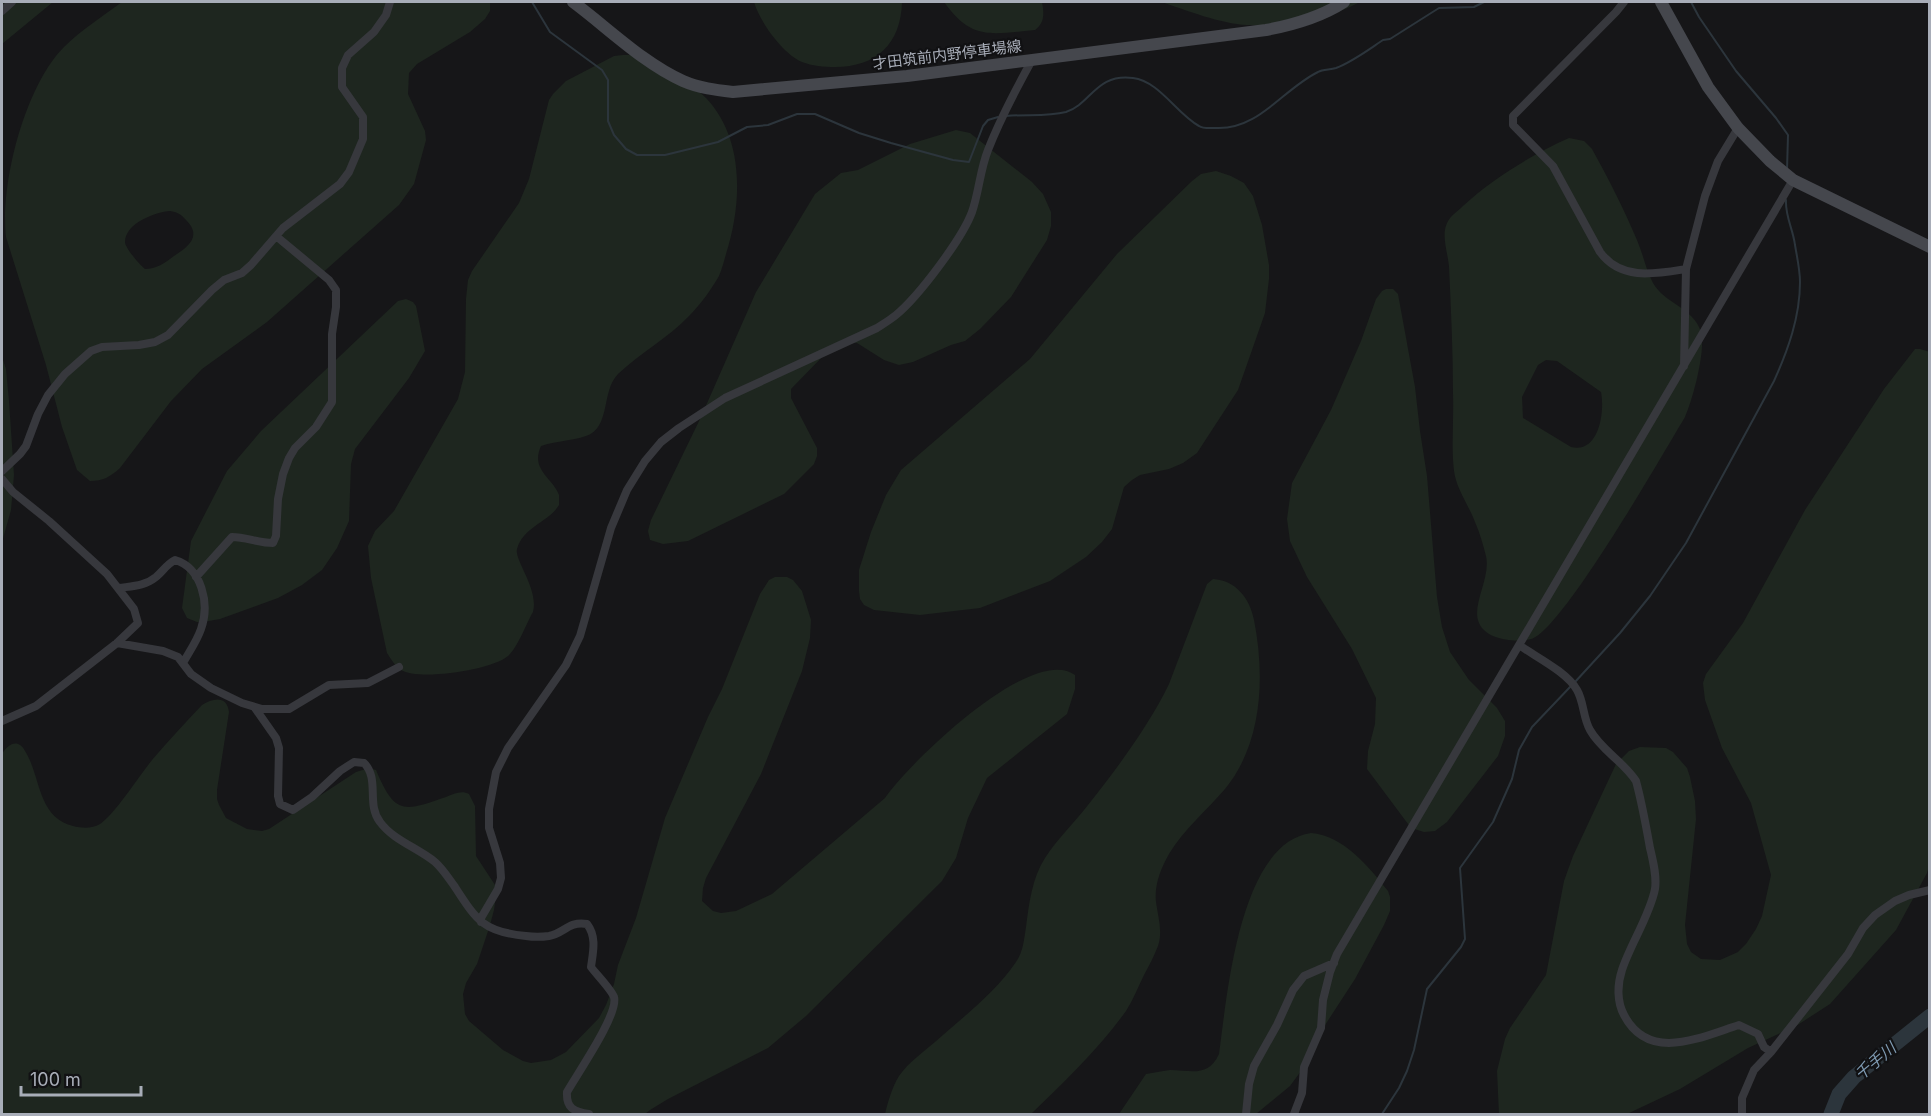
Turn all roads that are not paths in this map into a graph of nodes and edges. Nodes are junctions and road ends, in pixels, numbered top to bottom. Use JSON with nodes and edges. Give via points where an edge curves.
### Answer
{"nodes":[{"id":1,"x":12,"y":2,"type":"edge"},
{"id":2,"x":390,"y":2,"type":"edge"},
{"id":3,"x":573,"y":2,"type":"edge"},
{"id":4,"x":1344,"y":2,"type":"edge"},
{"id":5,"x":1624,"y":2,"type":"edge"},
{"id":6,"x":1660,"y":2,"type":"edge"},
{"id":7,"x":2,"y":11,"type":"edge"},
{"id":8,"x":1032,"y":60,"type":"junction"},
{"id":9,"x":1738,"y":128,"type":"junction"},
{"id":10,"x":1793,"y":180,"type":"junction"},
{"id":11,"x":276,"y":236,"type":"junction"},
{"id":12,"x":1929,"y":247,"type":"edge"},
{"id":13,"x":1686,"y":268,"type":"junction"},
{"id":14,"x":1684,"y":366,"type":"junction"},
{"id":15,"x":2,"y":471,"type":"edge"},
{"id":16,"x":2,"y":478,"type":"edge"},
{"id":17,"x":196,"y":577,"type":"junction"},
{"id":18,"x":119,"y":588,"type":"junction"},
{"id":19,"x":117,"y":643,"type":"junction"},
{"id":20,"x":1519,"y":645,"type":"junction"},
{"id":21,"x":183,"y":663,"type":"junction"},
{"id":22,"x":399,"y":667,"type":"dead end"},
{"id":23,"x":255,"y":708,"type":"junction"},
{"id":24,"x":2,"y":721,"type":"edge"},
{"id":25,"x":1929,"y":890,"type":"edge"},
{"id":26,"x":481,"y":922,"type":"junction"},
{"id":27,"x":1334,"y":963,"type":"junction"},
{"id":28,"x":1771,"y":1052,"type":"junction"},
{"id":29,"x":589,"y":1114,"type":"edge"},
{"id":30,"x":1246,"y":1114,"type":"edge"},
{"id":31,"x":1294,"y":1114,"type":"edge"},
{"id":32,"x":1742,"y":1114,"type":"edge"}],
"edges":[{"from":1,"to":7,"type":"street"},
{"from":2,"to":11,"type":"street","via":[[374,32],[348,55],[342,68],[342,87],[363,117],[363,139],[349,172],[340,184]]},
{"from":3,"to":8,"type":"main road","name":"才田筑前内野停車場線","via":[[658,67],[684,82],[707,89],[733,92]]},
{"from":4,"to":8,"type":"main road","name":"才田筑前内野停車場線","via":[[1286,27]]},
{"from":5,"to":13,"type":"street","via":[[1513,116],[1512,122],[1553,166],[1606,261],[1638,274]]},
{"from":6,"to":9,"type":"main road","via":[[1708,87]]},
{"from":8,"to":26,"type":"street","via":[[988,150],[968,223],[897,315],[725,399],[679,428],[645,460],[611,528],[580,636],[566,665],[508,748],[496,772],[489,828],[501,878]]},
{"from":9,"to":10,"type":"main road"},
{"from":9,"to":13,"type":"street","via":[[1718,161],[1705,196]]},
{"from":10,"to":12,"type":"main road"},
{"from":10,"to":14,"type":"street"},
{"from":11,"to":15,"type":"street","via":[[251,265],[218,285],[168,335],[154,342],[91,351],[48,395],[26,446]]},
{"from":11,"to":17,"type":"street","via":[[336,290],[332,402],[289,458],[278,499],[273,543],[232,537]]},
{"from":13,"to":14,"type":"street"},
{"from":14,"to":20,"type":"street"},
{"from":16,"to":18,"type":"street"},
{"from":17,"to":18,"type":"street","via":[[175,560],[144,585]]},
{"from":17,"to":21,"type":"street","via":[[202,586],[204,618]]},
{"from":18,"to":19,"type":"street","via":[[134,609],[138,623]]},
{"from":19,"to":21,"type":"street","via":[[163,651]]},
{"from":19,"to":24,"type":"street","via":[[31,710]]},
{"from":20,"to":27,"type":"street"},
{"from":20,"to":28,"type":"street","via":[[1566,677],[1577,690],[1589,729],[1636,781],[1655,889],[1621,972],[1620,1008],[1636,1031],[1664,1043],[1691,1040],[1739,1025],[1758,1034]]},
{"from":21,"to":23,"type":"street","via":[[211,688]]},
{"from":22,"to":23,"type":"street","via":[[368,683],[329,685],[289,709]]},
{"from":23,"to":26,"type":"street","via":[[279,748],[280,804],[293,810],[340,771],[354,762],[364,763],[372,775],[373,810],[378,820],[386,830],[435,863]]},
{"from":25,"to":28,"type":"street","via":[[1895,900],[1875,915]]},
{"from":26,"to":29,"type":"street","via":[[529,936],[549,936],[576,922],[587,924],[592,931],[591,967],[614,996],[614,1009],[567,1092],[569,1106]]},
{"from":27,"to":30,"type":"street","via":[[1304,976],[1293,990],[1254,1066]]},
{"from":27,"to":31,"type":"street","via":[[1323,1000],[1321,1028],[1304,1067],[1302,1093]]},
{"from":28,"to":32,"type":"street","via":[[1754,1070],[1742,1098]]}]}
